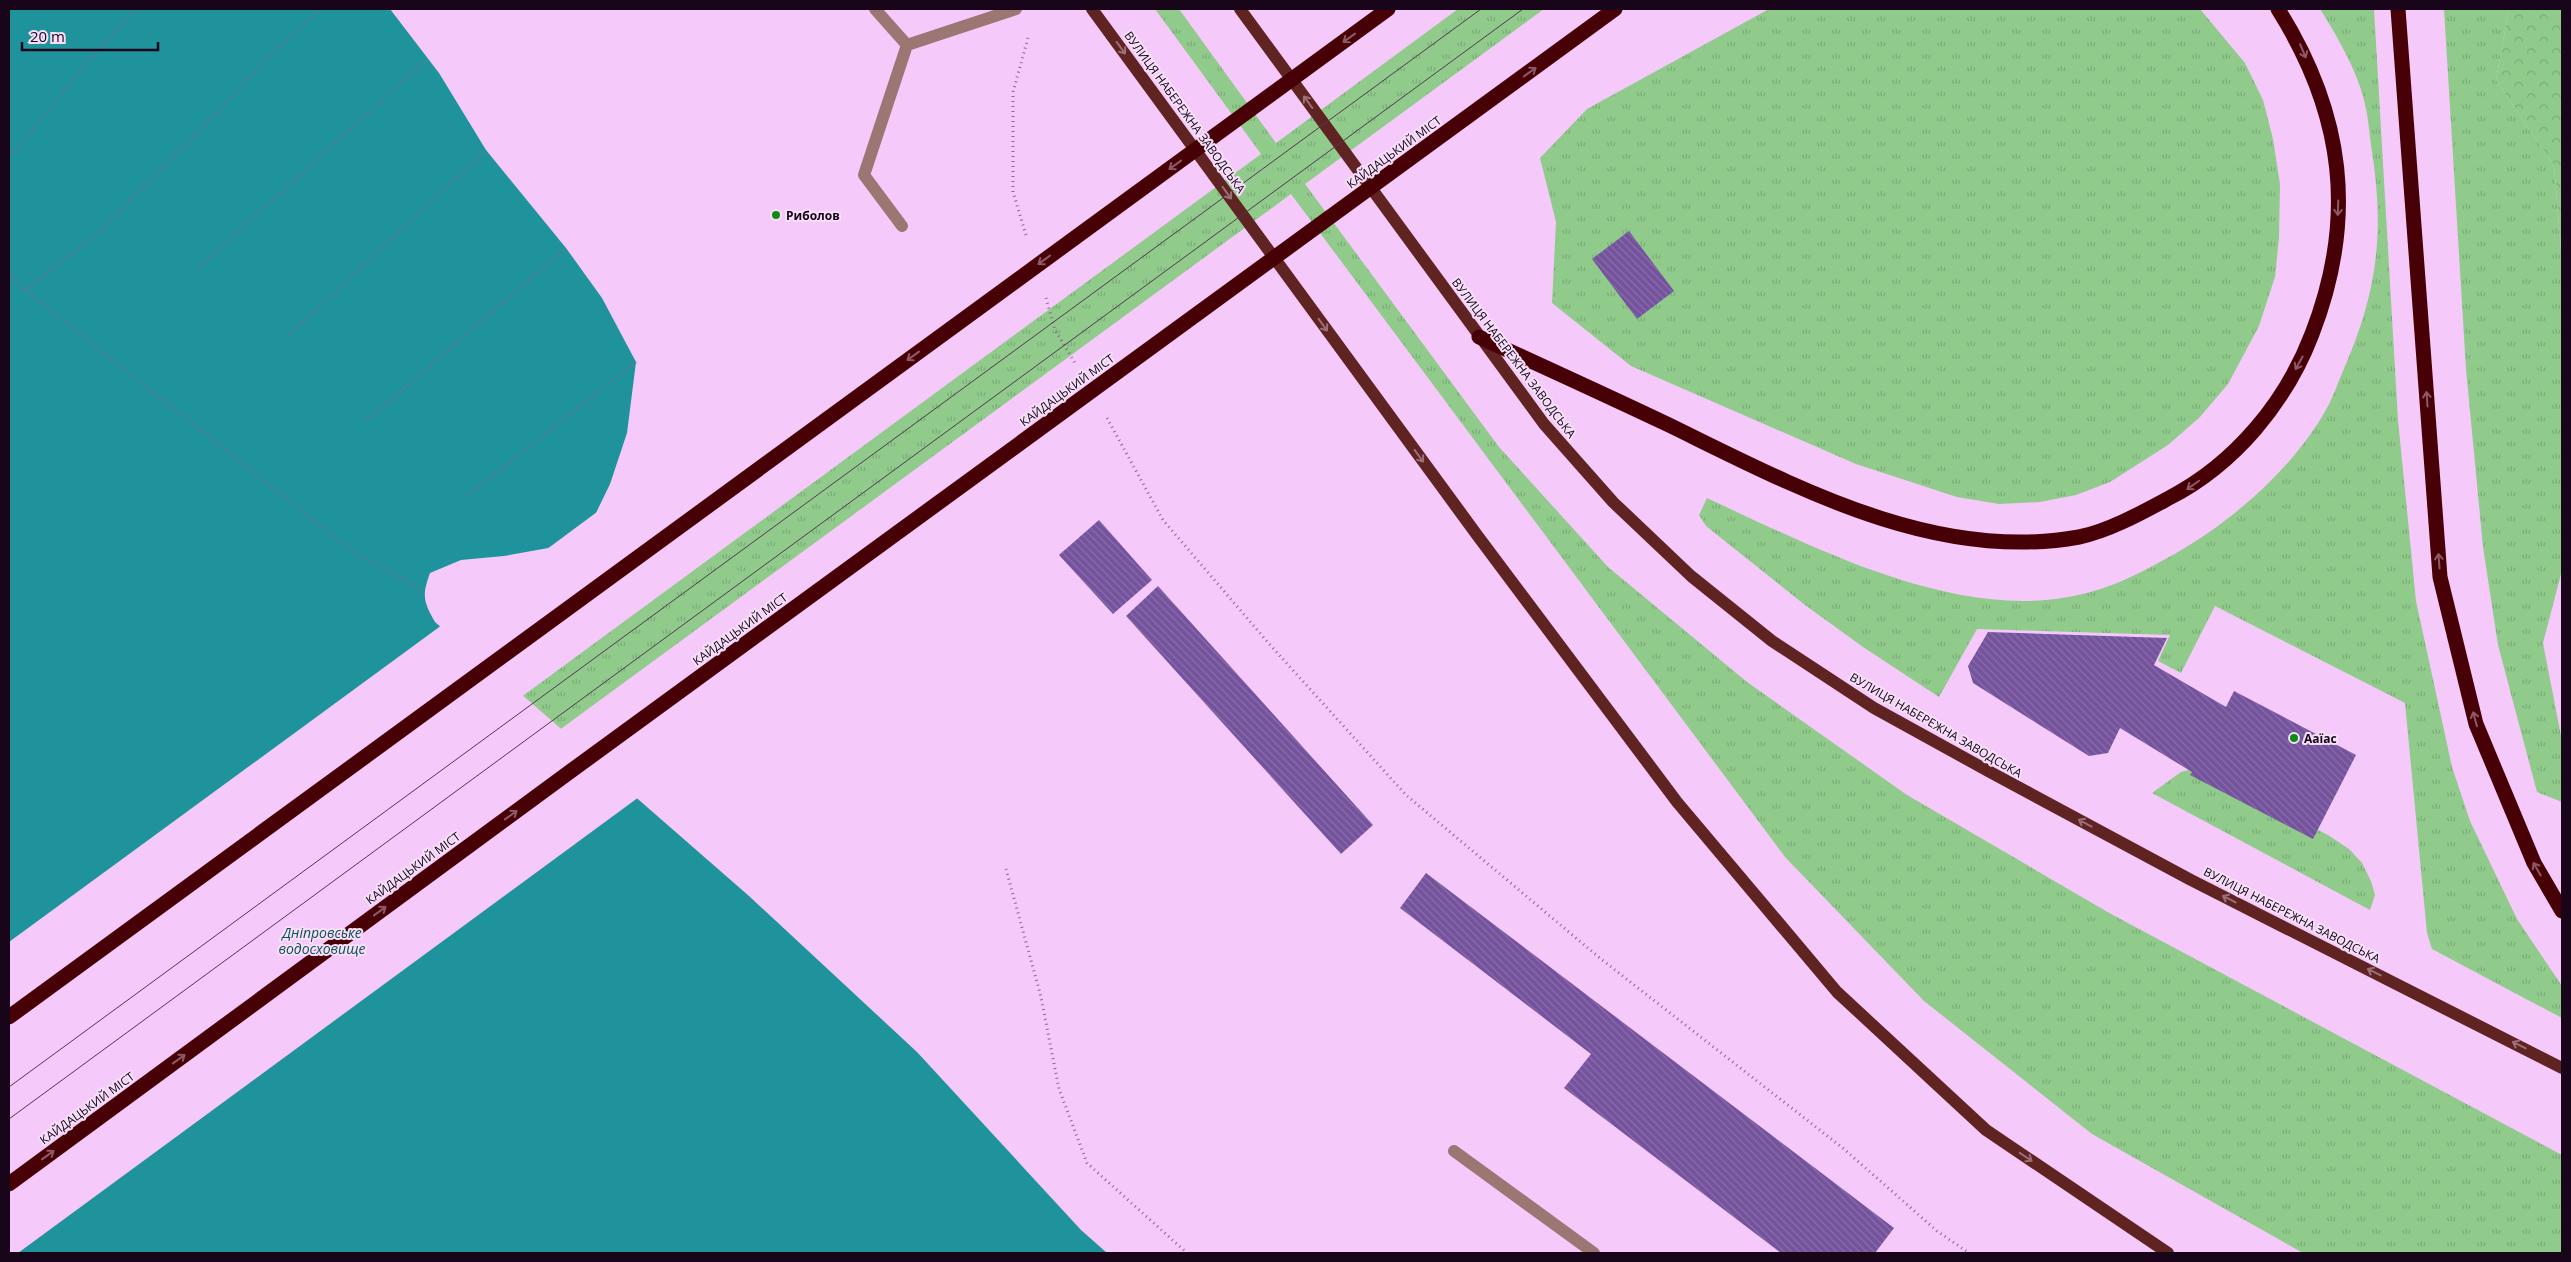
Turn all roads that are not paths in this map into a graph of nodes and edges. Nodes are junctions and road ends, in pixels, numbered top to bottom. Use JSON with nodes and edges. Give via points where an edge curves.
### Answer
{"nodes":[{"id":1,"x":875,"y":9,"type":"edge"},
{"id":2,"x":1016,"y":9,"type":"edge"},
{"id":3,"x":1092,"y":9,"type":"edge"},
{"id":4,"x":1240,"y":9,"type":"edge"},
{"id":5,"x":1388,"y":9,"type":"edge"},
{"id":6,"x":1615,"y":9,"type":"edge"},
{"id":7,"x":2278,"y":9,"type":"edge"},
{"id":8,"x":2398,"y":9,"type":"edge"},
{"id":9,"x":907,"y":45,"type":"junction"},
{"id":10,"x":902,"y":226,"type":"dead end"},
{"id":11,"x":1479,"y":337,"type":"junction"},
{"id":12,"x":2562,"y":910,"type":"edge"},
{"id":13,"x":9,"y":1017,"type":"edge"},
{"id":14,"x":2562,"y":1068,"type":"edge"},
{"id":15,"x":1454,"y":1151,"type":"dead end"},
{"id":16,"x":9,"y":1184,"type":"edge"},
{"id":17,"x":1594,"y":1253,"type":"edge"},
{"id":18,"x":2168,"y":1253,"type":"edge"}],
"edges":[{"from":1,"to":9,"type":"lane"},
{"from":2,"to":9,"type":"lane"},
{"from":3,"to":18,"type":"main road","name":"ВУЛИЦЯ НАБЕРЕЖНА ЗАВОДСЬКА","one_way":true,"via":[[1471,527],[1677,802],[1836,992],[1986,1130]]},
{"from":11,"to":4,"type":"main road","name":"ВУЛИЦЯ НАБЕРЕЖНА ЗАВОДСЬКА","one_way":true},
{"from":5,"to":13,"type":"highway","one_way":true},
{"from":16,"to":6,"type":"highway","name":"КАЙДАЦЬКИЙ МІСТ","one_way":true},
{"from":7,"to":11,"type":"highway","one_way":true,"via":[[2301,45],[2334,143],[2339,194],[2337,244],[2326,297],[2305,352],[2278,401],[2242,445],[2192,486],[2137,515],[2081,536],[2020,542],[1952,538],[1873,516],[1754,466]]},
{"from":12,"to":8,"type":"highway","one_way":true,"via":[[2534,863],[2476,724],[2440,577]]},
{"from":9,"to":10,"type":"lane","via":[[864,175]]},
{"from":14,"to":11,"type":"main road","name":"ВУЛИЦЯ НАБЕРЕЖНА ЗАВОДСЬКА","one_way":true,"via":[[2191,880],[1990,772],[1874,708],[1772,641],[1691,576],[1613,502],[1544,424]]},
{"from":15,"to":17,"type":"lane"}]}
